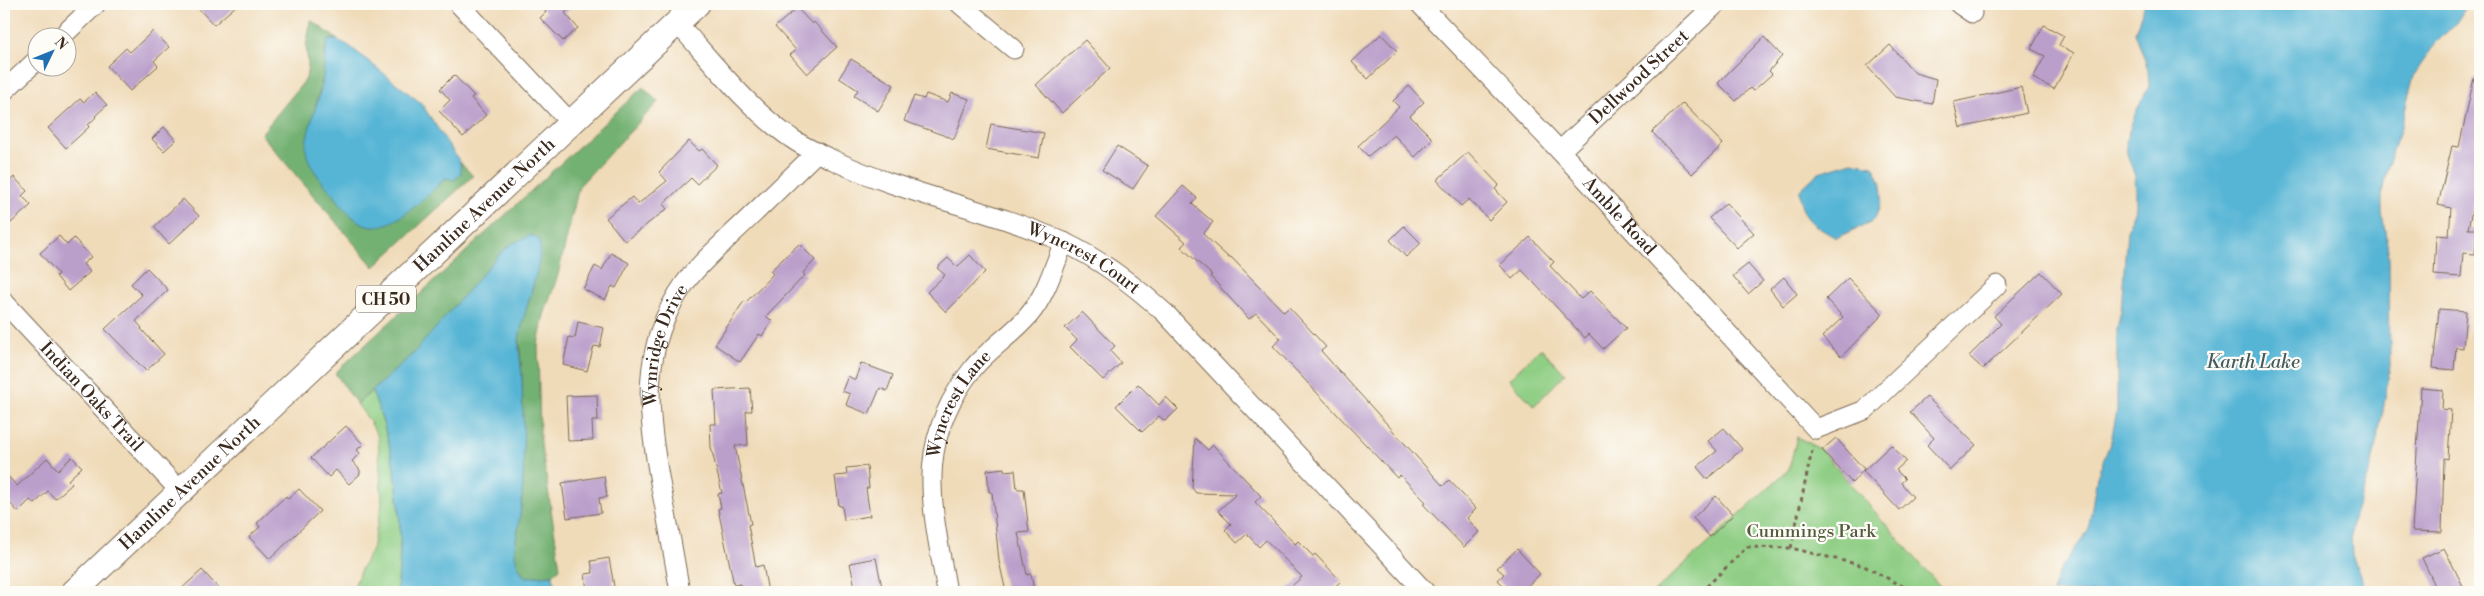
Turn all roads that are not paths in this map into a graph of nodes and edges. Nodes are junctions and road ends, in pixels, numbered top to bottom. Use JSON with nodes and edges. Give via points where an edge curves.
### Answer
{"nodes":[{"id":1,"x":95,"y":4,"type":"edge"},
{"id":2,"x":459,"y":4,"type":"edge"},
{"id":3,"x":697,"y":4,"type":"edge"},
{"id":4,"x":960,"y":4,"type":"edge"},
{"id":5,"x":1420,"y":4,"type":"edge"},
{"id":6,"x":1716,"y":4,"type":"edge"},
{"id":7,"x":677,"y":23,"type":"junction"},
{"id":8,"x":70,"y":28,"type":"edge"},
{"id":9,"x":1014,"y":49,"type":"dead end"},
{"id":10,"x":28,"y":68,"type":"edge"},
{"id":11,"x":4,"y":91,"type":"edge"},
{"id":12,"x":571,"y":123,"type":"junction"},
{"id":13,"x":1560,"y":151,"type":"junction"},
{"id":14,"x":817,"y":152,"type":"junction"},
{"id":15,"x":1064,"y":242,"type":"junction"},
{"id":16,"x":1997,"y":285,"type":"dead end"},
{"id":17,"x":4,"y":302,"type":"edge"},
{"id":18,"x":180,"y":491,"type":"junction"},
{"id":19,"x":74,"y":592,"type":"edge"},
{"id":20,"x":680,"y":592,"type":"edge"},
{"id":21,"x":947,"y":592,"type":"edge"},
{"id":22,"x":1425,"y":592,"type":"edge"}],
"edges":[{"from":1,"to":8,"type":"street"},
{"from":2,"to":12,"type":"street"},
{"from":3,"to":7,"type":"main road","name":"Hamline Avenue North","number":"CH 50"},
{"from":4,"to":9,"type":"street"},
{"from":5,"to":13,"type":"street","name":"Amble Road"},
{"from":6,"to":13,"type":"street","name":"Dellwood Street"},
{"from":7,"to":12,"type":"main road","name":"Hamline Avenue North","number":"CH 50"},
{"from":7,"to":14,"type":"street","name":"Wyncrest Court","via":[[760,113],[791,138]]},
{"from":10,"to":11,"type":"street"},
{"from":12,"to":18,"type":"main road","name":"Hamline Avenue North","number":"CH 50"},
{"from":13,"to":16,"type":"street","name":"Amble Road","via":[[1816,430],[1865,410]]},
{"from":14,"to":15,"type":"street","name":"Wyncrest Court","via":[[859,173]]},
{"from":14,"to":20,"type":"street","name":"Wynridge Drive","via":[[708,256],[670,306],[658,336],[650,386],[650,428]]},
{"from":15,"to":21,"type":"street","name":"Wyncrest Lane","via":[[1044,291],[1030,314],[975,366],[943,414],[931,465],[934,519]]},
{"from":15,"to":22,"type":"street","name":"Wyncrest Court","via":[[1128,280],[1166,313]]},
{"from":17,"to":18,"type":"street","name":"Indian Oaks Trail"},
{"from":18,"to":19,"type":"main road","name":"Hamline Avenue North","number":"CH 50"}]}
